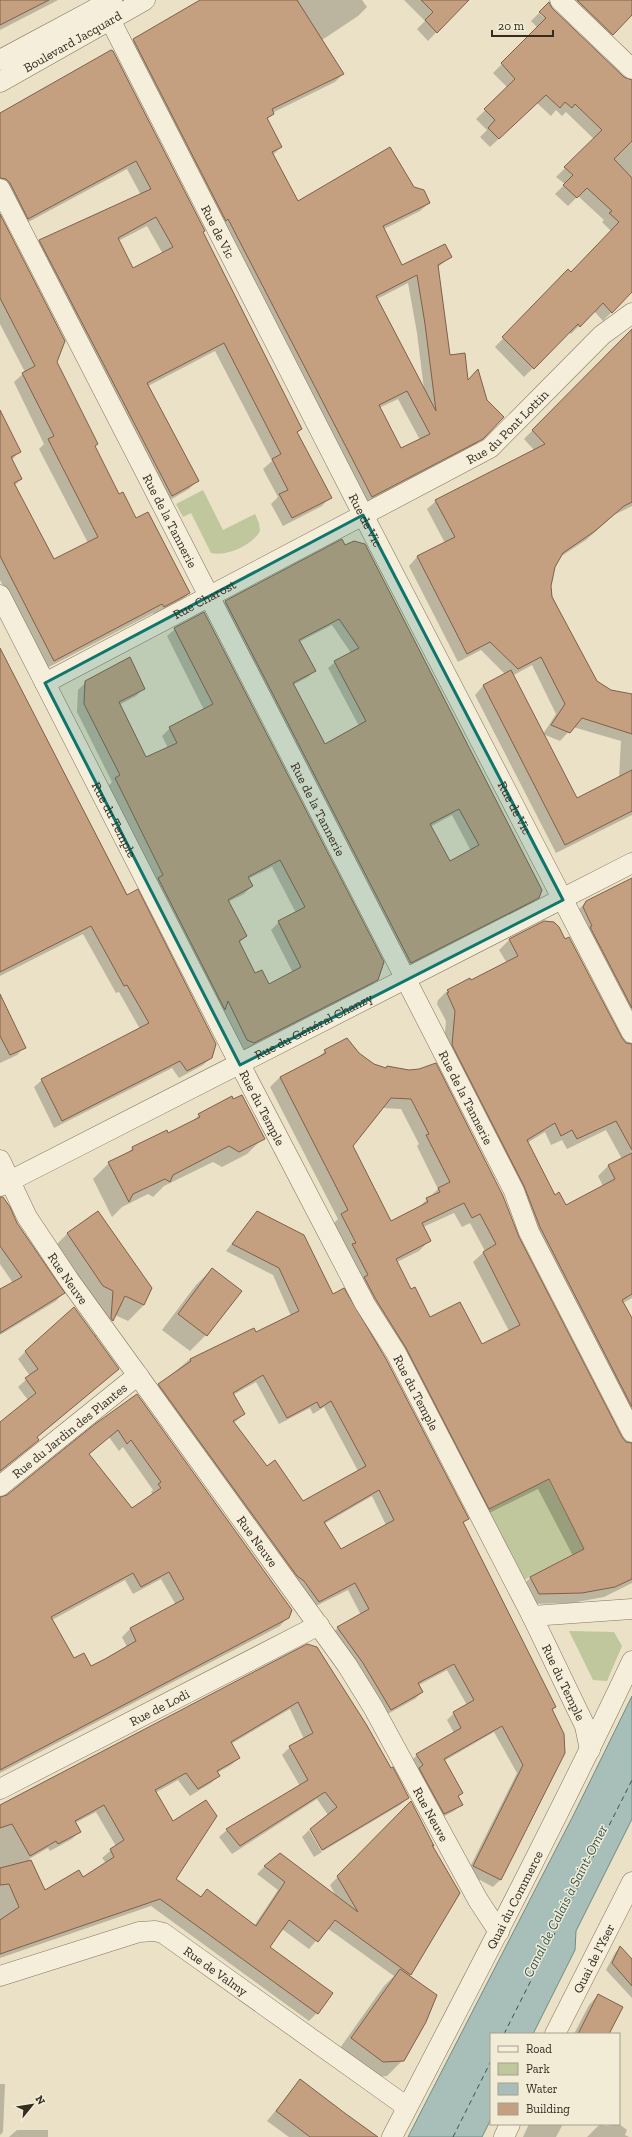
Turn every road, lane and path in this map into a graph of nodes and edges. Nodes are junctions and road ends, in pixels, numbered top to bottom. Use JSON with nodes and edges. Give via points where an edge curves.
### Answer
{"nodes":[{"id":1,"x":145,"y":0,"type":"edge"},
{"id":2,"x":560,"y":0,"type":"edge"},
{"id":3,"x":106,"y":7,"type":"edge"},
{"id":4,"x":0,"y":60,"type":"edge"},
{"id":5,"x":632,"y":69,"type":"edge"},
{"id":6,"x":0,"y":82,"type":"edge"},
{"id":7,"x":0,"y":189,"type":"edge"},
{"id":8,"x":632,"y":312,"type":"edge"},
{"id":9,"x":363,"y":515,"type":"junction"},
{"id":10,"x":0,"y":595,"type":"edge"},
{"id":11,"x":209,"y":597,"type":"junction"},
{"id":12,"x":45,"y":683,"type":"junction"},
{"id":13,"x":632,"y":863,"type":"edge"},
{"id":14,"x":563,"y":900,"type":"junction"},
{"id":15,"x":407,"y":980,"type":"junction"},
{"id":16,"x":632,"y":1033,"type":"edge"},
{"id":17,"x":240,"y":1065,"type":"junction"},
{"id":18,"x":0,"y":1160,"type":"edge"},
{"id":19,"x":5,"y":1184,"type":"edge"},
{"id":20,"x":138,"y":1375,"type":"junction"},
{"id":21,"x":632,"y":1432,"type":"edge"},
{"id":22,"x":0,"y":1486,"type":"edge"},
{"id":23,"x":632,"y":1609,"type":"edge"},
{"id":24,"x":532,"y":1616,"type":"junction"},
{"id":25,"x":319,"y":1625,"type":"junction"},
{"id":26,"x":632,"y":1661,"type":"edge"},
{"id":27,"x":590,"y":1750,"type":"junction"},
{"id":28,"x":0,"y":1789,"type":"edge"},
{"id":29,"x":632,"y":1882,"type":"edge"},
{"id":30,"x":499,"y":1932,"type":"junction"},
{"id":31,"x":0,"y":1976,"type":"edge"},
{"id":32,"x":556,"y":2033,"type":"edge"},
{"id":33,"x":407,"y":2107,"type":"junction"},
{"id":34,"x":510,"y":2125,"type":"edge"},
{"id":35,"x":392,"y":2137,"type":"edge"},
{"id":36,"x":504,"y":2137,"type":"edge"}],
"edges":[{"from":1,"to":3,"type":"street","name":"Boulevard Jacquard"},
{"from":2,"to":5,"type":"street"},
{"from":3,"to":4,"type":"street","name":"Boulevard Jacquard"},
{"from":3,"to":6,"type":"street","name":"Boulevard Jacquard"},
{"from":3,"to":9,"type":"street","name":"Rue de Vic"},
{"from":7,"to":11,"type":"street","name":"Rue de la Tannerie"},
{"from":8,"to":9,"type":"street","name":"Rue du Pont Lottin","via":[[602,335],[490,448]]},
{"from":9,"to":11,"type":"street","name":"Rue Charost"},
{"from":9,"to":14,"type":"street","name":"Rue de Vic"},
{"from":10,"to":12,"type":"street","name":"Rue du Temple"},
{"from":11,"to":12,"type":"street","name":"Rue Charost"},
{"from":11,"to":15,"type":"street","name":"Rue de la Tannerie"},
{"from":12,"to":17,"type":"street","name":"Rue du Temple"},
{"from":13,"to":14,"type":"street","name":"Rue du Général Chanzy"},
{"from":14,"to":15,"type":"street","name":"Rue du Général Chanzy"},
{"from":14,"to":16,"type":"street","name":"Rue de Vic"},
{"from":15,"to":17,"type":"street","name":"Rue du Général Chanzy"},
{"from":15,"to":21,"type":"street","name":"Rue de la Tannerie","via":[[514,1191],[530,1232]]},
{"from":17,"to":19,"type":"street","name":"Rue du Général Chanzy"},
{"from":17,"to":24,"type":"street","name":"Rue du Temple","via":[[365,1304],[396,1353]]},
{"from":18,"to":19,"type":"street","name":"Rue Neuve"},
{"from":19,"to":20,"type":"street","name":"Rue Neuve","via":[[65,1276]]},
{"from":20,"to":22,"type":"street","name":"Rue du Jardin des Plantes"},
{"from":20,"to":25,"type":"street","name":"Rue Neuve"},
{"from":23,"to":24,"type":"street"},
{"from":24,"to":27,"type":"street","name":"Rue du Temple","via":[[585,1726]]},
{"from":25,"to":28,"type":"street","name":"Rue de Lodi"},
{"from":25,"to":30,"type":"street","name":"Rue Neuve","via":[[373,1707],[478,1900]]},
{"from":26,"to":27,"type":"street","name":"Quai du Commerce"},
{"from":27,"to":30,"type":"street","name":"Quai du Commerce"},
{"from":29,"to":32,"type":"street","name":"Quai de l'Yser"},
{"from":30,"to":33,"type":"street","name":"Quai du Commerce"},
{"from":31,"to":33,"type":"street","name":"Rue de Valmy","via":[[139,1932],[163,1933]]},
{"from":33,"to":35,"type":"street","name":"Quai du Commerce"},
{"from":34,"to":36,"type":"street"}]}
